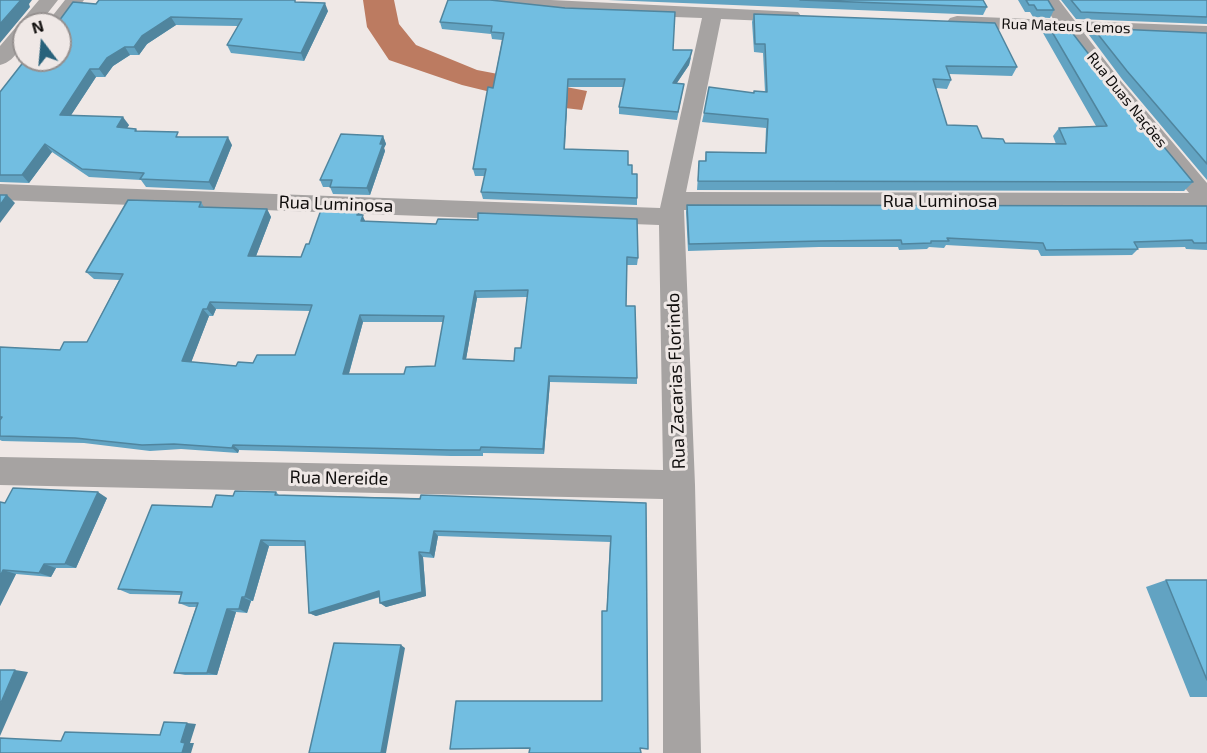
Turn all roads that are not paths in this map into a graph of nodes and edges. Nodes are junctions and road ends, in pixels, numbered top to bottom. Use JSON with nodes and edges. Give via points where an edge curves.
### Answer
{"nodes":[{"id":1,"x":49,"y":0,"type":"edge"},
{"id":2,"x":75,"y":0,"type":"edge"},
{"id":3,"x":493,"y":0,"type":"edge"},
{"id":4,"x":1049,"y":0,"type":"edge"},
{"id":5,"x":39,"y":12,"type":"edge"},
{"id":6,"x":66,"y":12,"type":"edge"},
{"id":7,"x":712,"y":14,"type":"junction"},
{"id":8,"x":806,"y":17,"type":"edge"},
{"id":9,"x":937,"y":21,"type":"edge"},
{"id":10,"x":1067,"y":26,"type":"junction"},
{"id":11,"x":1207,"y":32,"type":"edge"},
{"id":12,"x":12,"y":44,"type":"edge"},
{"id":13,"x":0,"y":59,"type":"edge"},
{"id":14,"x":0,"y":192,"type":"edge"},
{"id":15,"x":1207,"y":201,"type":"edge"},
{"id":16,"x":672,"y":209,"type":"junction"},
{"id":17,"x":0,"y":471,"type":"edge"},
{"id":18,"x":679,"y":485,"type":"junction"},
{"id":19,"x":682,"y":753,"type":"edge"}],
"edges":[{"from":1,"to":5,"type":"street"},
{"from":2,"to":6,"type":"street"},
{"from":3,"to":7,"type":"street","via":[[565,8]]},
{"from":4,"to":10,"type":"street","name":"Rua Duas Nações"},
{"from":7,"to":8,"type":"street"},
{"from":7,"to":16,"type":"street","name":"Rua Zacarias Florindo"},
{"from":9,"to":10,"type":"street","name":"Rua Mateus Lemos"},
{"from":10,"to":11,"type":"street","name":"Rua Mateus Lemos"},
{"from":10,"to":15,"type":"street","name":"Rua Duas Nações"},
{"from":12,"to":13,"type":"street"},
{"from":14,"to":16,"type":"street","name":"Rua Luminosa"},
{"from":15,"to":16,"type":"street","name":"Rua Luminosa"},
{"from":16,"to":18,"type":"street","name":"Rua Zacarias Florindo"},
{"from":17,"to":18,"type":"street","name":"Rua Nereide"},
{"from":18,"to":19,"type":"street","name":"Rua Zacarias Florindo"}]}
